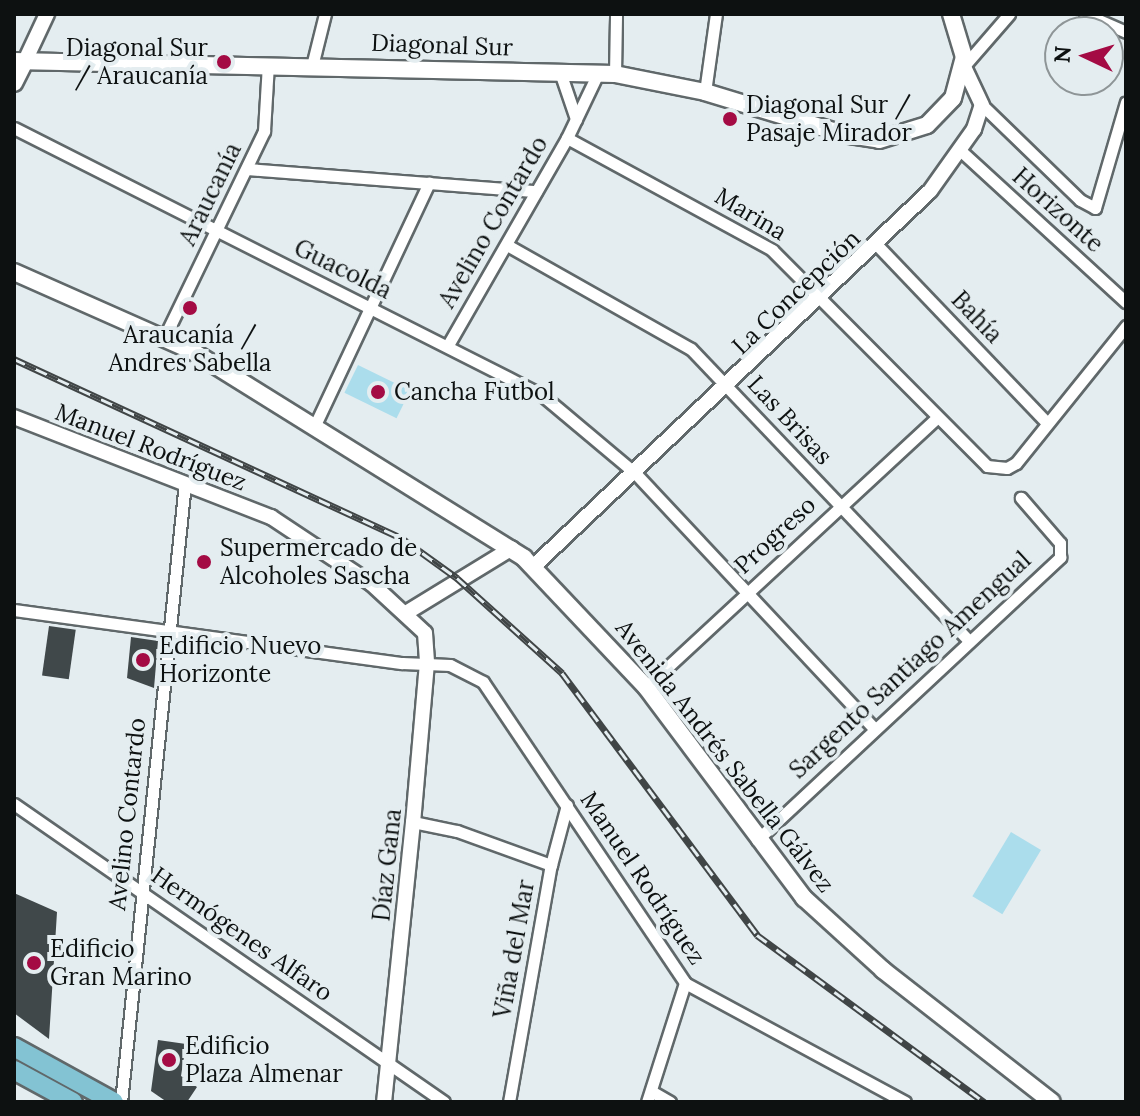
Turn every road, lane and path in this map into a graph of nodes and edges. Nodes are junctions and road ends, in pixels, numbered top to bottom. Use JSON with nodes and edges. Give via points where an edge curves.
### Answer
{"nodes":[{"id":1,"x":47,"y":14,"type":"edge"},
{"id":2,"x":325,"y":14,"type":"edge"},
{"id":3,"x":616,"y":14,"type":"edge"},
{"id":4,"x":716,"y":14,"type":"edge"},
{"id":5,"x":951,"y":14,"type":"edge"},
{"id":6,"x":1085,"y":14,"type":"edge"},
{"id":7,"x":1006,"y":15,"type":"edge"},
{"id":8,"x":1126,"y":32,"type":"edge"},
{"id":9,"x":20,"y":61,"type":"edge"},
{"id":10,"x":268,"y":64,"type":"junction"},
{"id":11,"x":312,"y":66,"type":"junction"},
{"id":12,"x":964,"y":67,"type":"junction"},
{"id":13,"x":560,"y":72,"type":"junction"},
{"id":14,"x":606,"y":74,"type":"junction"},
{"id":15,"x":14,"y":83,"type":"edge"},
{"id":16,"x":705,"y":92,"type":"junction"},
{"id":17,"x":1126,"y":102,"type":"edge"},
{"id":18,"x":982,"y":105,"type":"junction"},
{"id":19,"x":576,"y":120,"type":"junction"},
{"id":20,"x":14,"y":128,"type":"edge"},
{"id":21,"x":567,"y":138,"type":"junction"},
{"id":22,"x":961,"y":151,"type":"junction"},
{"id":23,"x":247,"y":169,"type":"junction"},
{"id":24,"x":429,"y":183,"type":"junction"},
{"id":25,"x":536,"y":191,"type":"junction"},
{"id":26,"x":216,"y":231,"type":"junction"},
{"id":27,"x":507,"y":245,"type":"junction"},
{"id":28,"x":877,"y":245,"type":"junction"},
{"id":29,"x":14,"y":272,"type":"edge"},
{"id":30,"x":821,"y":299,"type":"junction"},
{"id":31,"x":1126,"y":302,"type":"edge"},
{"id":32,"x":370,"y":307,"type":"junction"},
{"id":33,"x":1126,"y":326,"type":"edge"},
{"id":34,"x":165,"y":336,"type":"junction"},
{"id":35,"x":448,"y":345,"type":"junction"},
{"id":36,"x":728,"y":387,"type":"junction"},
{"id":37,"x":14,"y":417,"type":"edge"},
{"id":38,"x":936,"y":418,"type":"junction"},
{"id":39,"x":1045,"y":421,"type":"junction"},
{"id":40,"x":315,"y":425,"type":"junction"},
{"id":41,"x":636,"y":474,"type":"junction"},
{"id":42,"x":185,"y":483,"type":"junction"},
{"id":43,"x":1021,"y":498,"type":"dead end"},
{"id":44,"x":840,"y":504,"type":"junction"},
{"id":45,"x":512,"y":548,"type":"junction"},
{"id":46,"x":534,"y":566,"type":"junction"},
{"id":47,"x":746,"y":591,"type":"junction"},
{"id":48,"x":14,"y":610,"type":"edge"},
{"id":49,"x":406,"y":613,"type":"junction"},
{"id":50,"x":167,"y":631,"type":"junction"},
{"id":51,"x":425,"y":633,"type":"joint"},
{"id":52,"x":969,"y":641,"type":"junction"},
{"id":53,"x":427,"y":663,"type":"junction"},
{"id":54,"x":646,"y":687,"type":"junction"},
{"id":55,"x":873,"y":727,"type":"junction"},
{"id":56,"x":14,"y":804,"type":"edge"},
{"id":57,"x":567,"y":805,"type":"junction"},
{"id":58,"x":413,"y":822,"type":"junction"},
{"id":59,"x":757,"y":840,"type":"junction"},
{"id":60,"x":551,"y":865,"type":"junction"},
{"id":61,"x":142,"y":891,"type":"junction"},
{"id":62,"x":685,"y":983,"type":"junction"},
{"id":63,"x":14,"y":1047,"type":"edge"},
{"id":64,"x":388,"y":1063,"type":"junction"},
{"id":65,"x":14,"y":1070,"type":"edge"},
{"id":66,"x":649,"y":1097,"type":"edge"},
{"id":67,"x":73,"y":1102,"type":"edge"},
{"id":68,"x":114,"y":1102,"type":"edge"},
{"id":69,"x":121,"y":1102,"type":"edge"},
{"id":70,"x":384,"y":1102,"type":"edge"},
{"id":71,"x":444,"y":1102,"type":"edge"},
{"id":72,"x":509,"y":1102,"type":"edge"},
{"id":73,"x":670,"y":1102,"type":"edge"},
{"id":74,"x":905,"y":1102,"type":"edge"},
{"id":75,"x":1052,"y":1102,"type":"edge"}],
"edges":[{"from":1,"to":9,"type":"street"},
{"from":2,"to":11,"type":"street"},
{"from":3,"to":14,"type":"street","name":"Avelino Contardo"},
{"from":4,"to":16,"type":"street"},
{"from":5,"to":12,"type":"main road","via":[[961,35]]},
{"from":6,"to":8,"type":"street"},
{"from":7,"to":12,"type":"street"},
{"from":9,"to":10,"type":"main road","name":"Diagonal Sur"},
{"from":9,"to":15,"type":"main road"},
{"from":10,"to":11,"type":"main road","name":"Diagonal Sur"},
{"from":10,"to":23,"type":"street","name":"Araucanía","via":[[266,122]]},
{"from":11,"to":13,"type":"main road","name":"Diagonal Sur"},
{"from":12,"to":16,"type":"main road","name":"Diagonal Sur","via":[[950,104],[927,125],[897,137],[860,138]]},
{"from":12,"to":18,"type":"street"},
{"from":13,"to":14,"type":"main road","name":"Diagonal Sur"},
{"from":13,"to":19,"type":"street","name":"Avelino Contardo"},
{"from":14,"to":16,"type":"main road","name":"Diagonal Sur"},
{"from":14,"to":19,"type":"street","name":"Avelino Contardo"},
{"from":17,"to":18,"type":"street","name":"Horizonte","via":[[1095,208],[1080,200]]},
{"from":18,"to":22,"type":"street","name":"La Concepción"},
{"from":19,"to":21,"type":"street","name":"Avelino Contardo"},
{"from":20,"to":26,"type":"street","name":"Guacolda"},
{"from":21,"to":25,"type":"street","name":"Avelino Contardo"},
{"from":21,"to":30,"type":"street","name":"Marina","via":[[761,242]]},
{"from":22,"to":28,"type":"street","name":"La Concepción"},
{"from":22,"to":31,"type":"street","name":"Horizonte"},
{"from":23,"to":24,"type":"street"},
{"from":23,"to":26,"type":"street","name":"Araucanía"},
{"from":24,"to":25,"type":"street"},
{"from":24,"to":32,"type":"street"},
{"from":25,"to":27,"type":"street","name":"Avelino Contardo"},
{"from":26,"to":32,"type":"street","name":"Guacolda"},
{"from":26,"to":34,"type":"street","name":"Araucanía"},
{"from":27,"to":35,"type":"street","name":"Avelino Contardo"},
{"from":27,"to":36,"type":"street","name":"Las Brisas","via":[[691,349]]},
{"from":28,"to":30,"type":"street","name":"La Concepción"},
{"from":28,"to":39,"type":"street","name":"Bahía"},
{"from":29,"to":34,"type":"main road","name":"Avenida Andrés Sabella Gálvez"},
{"from":30,"to":36,"type":"street","name":"La Concepción"},
{"from":30,"to":38,"type":"street","name":"Marina"},
{"from":32,"to":35,"type":"street","name":"Guacolda"},
{"from":32,"to":40,"type":"street"},
{"from":33,"to":39,"type":"street"},
{"from":34,"to":40,"type":"main road","name":"Avenida Andrés Sabella Gálvez"},
{"from":35,"to":41,"type":"street","name":"Guacolda","via":[[542,395]]},
{"from":36,"to":41,"type":"street","name":"La Concepción"},
{"from":36,"to":44,"type":"street","name":"Las Brisas"},
{"from":37,"to":42,"type":"street","name":"Manuel Rodríguez"},
{"from":38,"to":39,"type":"street","name":"Marina","via":[[987,466],[1007,468]]},
{"from":38,"to":44,"type":"street","name":"Progreso"},
{"from":40,"to":45,"type":"main road","name":"Avenida Andrés Sabella Gálvez"},
{"from":41,"to":46,"type":"street","name":"La Concepción"},
{"from":41,"to":47,"type":"street","name":"Guacolda"},
{"from":42,"to":49,"type":"street","name":"Manuel Rodríguez","via":[[299,532]]},
{"from":42,"to":50,"type":"street","name":"Avelino Contardo"},
{"from":43,"to":52,"type":"street","name":"Sargento Santiago Amengual","via":[[1060,543],[1060,557]]},
{"from":44,"to":47,"type":"street","name":"Progreso"},
{"from":44,"to":52,"type":"street","name":"Las Brisas"},
{"from":45,"to":46,"type":"main road","name":"Avenida Andrés Sabella Gálvez"},
{"from":45,"to":49,"type":"street"},
{"from":46,"to":54,"type":"main road","name":"Avenida Andrés Sabella Gálvez"},
{"from":47,"to":54,"type":"street","name":"Progreso"},
{"from":47,"to":55,"type":"street","name":"Guacolda"},
{"from":48,"to":50,"type":"street","name":"Manuel Rodríguez"},
{"from":49,"to":51,"type":"street","name":"Manuel Rodríguez"},
{"from":50,"to":53,"type":"street","name":"Manuel Rodríguez"},
{"from":50,"to":61,"type":"street","name":"Avelino Contardo"},
{"from":51,"to":53,"type":"street","name":"Díaz Gana"},
{"from":52,"to":55,"type":"street","name":"Sargento Santiago Amengual"},
{"from":53,"to":57,"type":"street","name":"Manuel Rodríguez","via":[[450,665],[483,682]]},
{"from":53,"to":58,"type":"street","name":"Díaz Gana"},
{"from":54,"to":59,"type":"main road","name":"Avenida Andrés Sabella Gálvez"},
{"from":55,"to":59,"type":"street","name":"Sargento Santiago Amengual"},
{"from":56,"to":61,"type":"street","name":"Hermógenes Alfaro"},
{"from":57,"to":60,"type":"street","name":"Viña del Mar"},
{"from":57,"to":62,"type":"street","name":"Manuel Rodríguez"},
{"from":58,"to":60,"type":"street","via":[[457,831]]},
{"from":58,"to":64,"type":"street","name":"Díaz Gana"},
{"from":59,"to":75,"type":"main road","name":"Avenida Andrés Sabella Gálvez","via":[[835,929]]},
{"from":60,"to":72,"type":"street","name":"Viña del Mar"},
{"from":61,"to":64,"type":"street","name":"Hermógenes Alfaro"},
{"from":61,"to":69,"type":"street","name":"Avelino Contardo"},
{"from":62,"to":66,"type":"street"},
{"from":62,"to":74,"type":"street","name":"Manuel Rodríguez"},
{"from":63,"to":68,"type":"main road"},
{"from":64,"to":70,"type":"street","name":"Díaz Gana"},
{"from":64,"to":71,"type":"street","name":"Hermógenes Alfaro"},
{"from":65,"to":67,"type":"main road"},
{"from":66,"to":73,"type":"street"}]}
